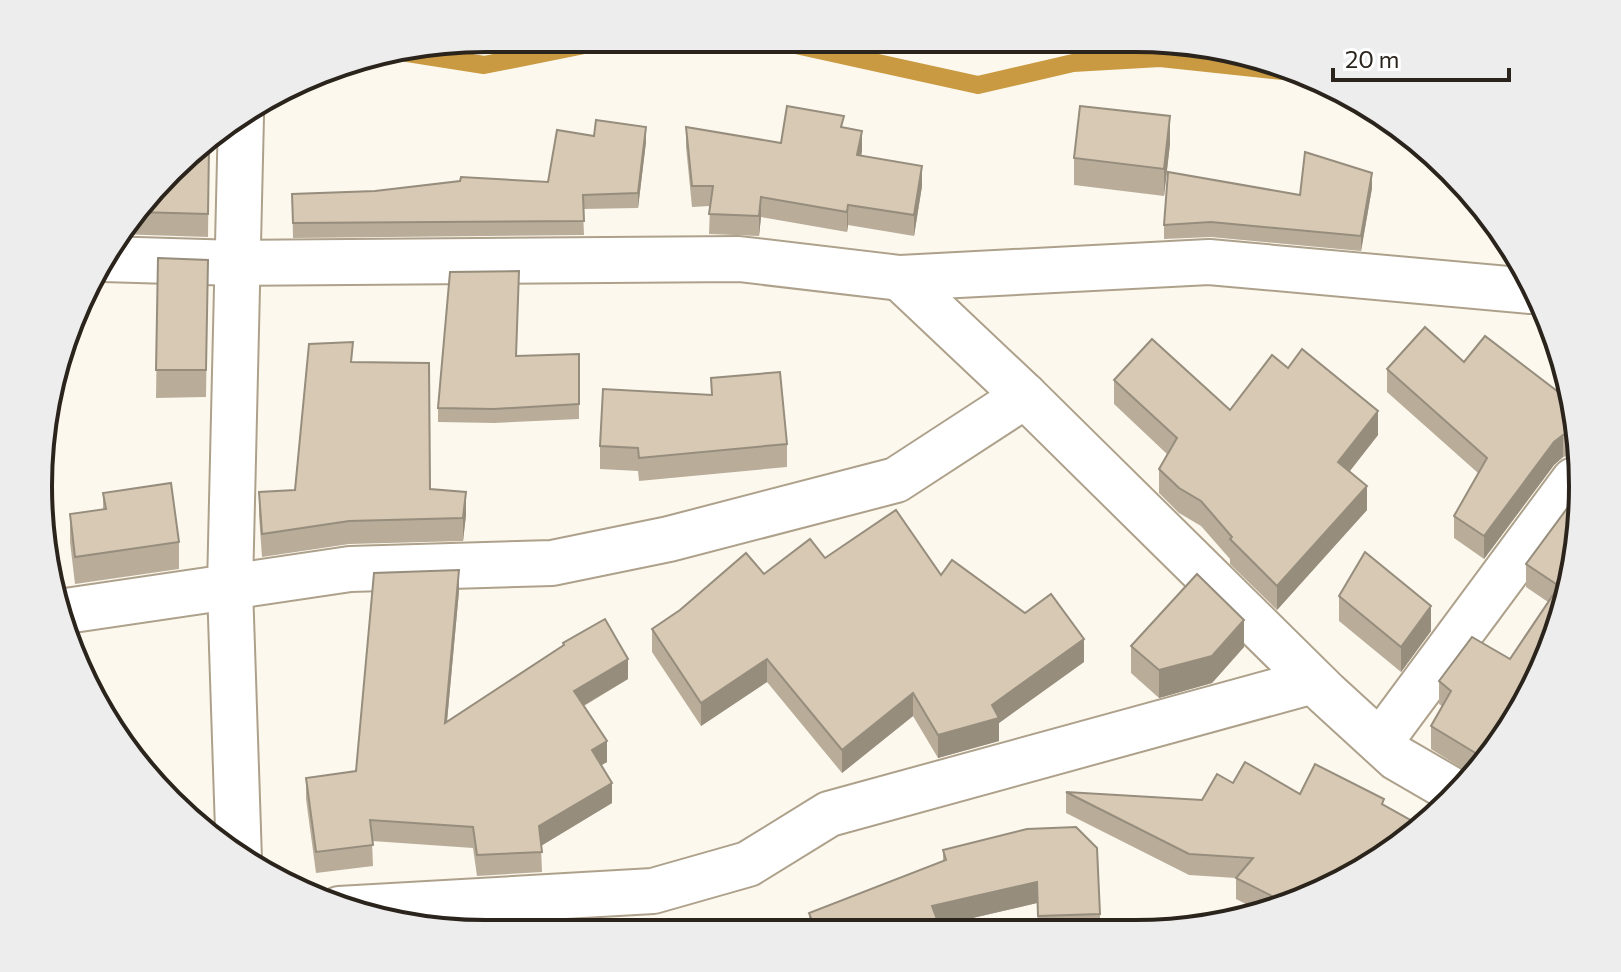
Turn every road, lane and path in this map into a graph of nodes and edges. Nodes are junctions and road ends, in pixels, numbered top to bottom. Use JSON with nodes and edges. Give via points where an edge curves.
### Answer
{"nodes":[{"id":1,"x":241,"y":128,"type":"edge"},
{"id":2,"x":116,"y":259,"type":"edge"},
{"id":3,"x":238,"y":263,"type":"junction"},
{"id":4,"x":900,"y":278,"type":"junction"},
{"id":5,"x":1522,"y":290,"type":"edge"},
{"id":6,"x":1025,"y":396,"type":"junction"},
{"id":7,"x":1569,"y":487,"type":"edge"},
{"id":8,"x":230,"y":587,"type":"junction"},
{"id":9,"x":71,"y":610,"type":"edge"},
{"id":10,"x":1313,"y":681,"type":"junction"},
{"id":11,"x":1380,"y":742,"type":"junction"},
{"id":12,"x":1447,"y":787,"type":"edge"},
{"id":13,"x":238,"y":842,"type":"edge"},
{"id":14,"x":380,"y":907,"type":"edge"}],
"edges":[{"from":1,"to":3,"type":"street"},
{"from":2,"to":3,"type":"street"},
{"from":3,"to":4,"type":"street","via":[[739,259]]},
{"from":3,"to":8,"type":"street"},
{"from":4,"to":5,"type":"street","via":[[1209,262]]},
{"from":4,"to":6,"type":"street"},
{"from":6,"to":8,"type":"street","via":[[896,480],[669,539],[552,563],[350,569]]},
{"from":6,"to":10,"type":"street"},
{"from":7,"to":11,"type":"street"},
{"from":8,"to":9,"type":"street"},
{"from":8,"to":13,"type":"street"},
{"from":10,"to":11,"type":"street"},
{"from":10,"to":14,"type":"street","via":[[829,814],[748,864],[653,891]]},
{"from":11,"to":12,"type":"street"}]}
